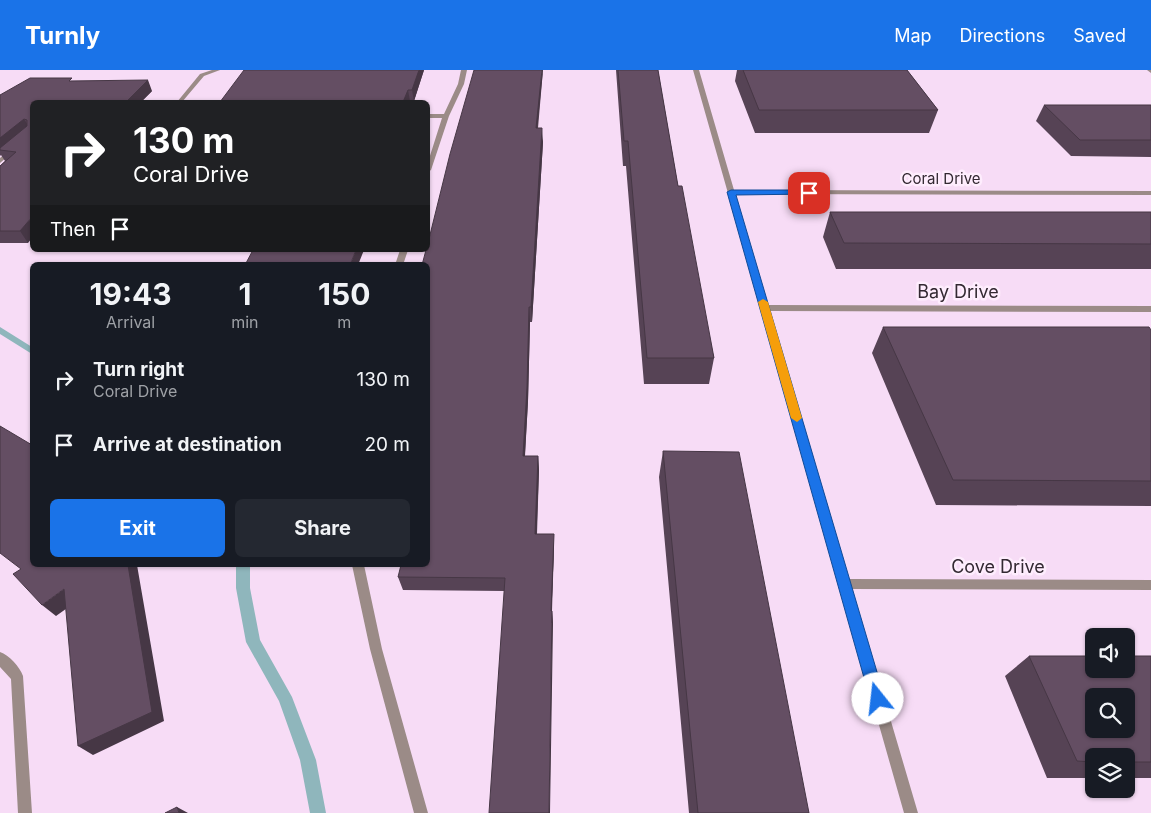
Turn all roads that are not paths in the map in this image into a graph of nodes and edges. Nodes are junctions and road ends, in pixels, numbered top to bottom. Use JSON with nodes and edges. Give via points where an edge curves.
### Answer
{"nodes":[{"id":1,"x":217,"y":70,"type":"edge"},
{"id":2,"x":464,"y":70,"type":"edge"},
{"id":3,"x":696,"y":70,"type":"edge"},
{"id":4,"x":202,"y":72,"type":"edge"},
{"id":5,"x":181,"y":100,"type":"edge"},
{"id":6,"x":430,"y":116,"type":"edge"},
{"id":7,"x":446,"y":116,"type":"junction"},
{"id":8,"x":30,"y":135,"type":"edge"},
{"id":9,"x":0,"y":162,"type":"edge"},
{"id":10,"x":430,"y":164,"type":"edge"},
{"id":11,"x":731,"y":192,"type":"junction"},
{"id":12,"x":1151,"y":194,"type":"edge"},
{"id":13,"x":765,"y":308,"type":"junction"},
{"id":14,"x":1151,"y":309,"type":"edge"},
{"id":15,"x":358,"y":567,"type":"edge"},
{"id":16,"x":845,"y":584,"type":"junction"},
{"id":17,"x":1151,"y":585,"type":"edge"},
{"id":18,"x":0,"y":658,"type":"edge"},
{"id":19,"x":25,"y":813,"type":"edge"},
{"id":20,"x":421,"y":813,"type":"edge"},
{"id":21,"x":911,"y":813,"type":"edge"}],
"edges":[{"from":1,"to":4,"type":"street"},
{"from":2,"to":7,"type":"street"},
{"from":3,"to":11,"type":"street"},
{"from":4,"to":5,"type":"street"},
{"from":6,"to":7,"type":"street"},
{"from":7,"to":10,"type":"street"},
{"from":8,"to":9,"type":"street"},
{"from":11,"to":12,"type":"street","name":"Coral Drive"},
{"from":11,"to":13,"type":"street"},
{"from":13,"to":14,"type":"street","name":"Bay Drive"},
{"from":13,"to":16,"type":"street"},
{"from":15,"to":20,"type":"street","via":[[376,649]]},
{"from":16,"to":17,"type":"street","name":"Cove Drive"},
{"from":16,"to":21,"type":"street"},
{"from":18,"to":19,"type":"street","via":[[17,676]]}]}
